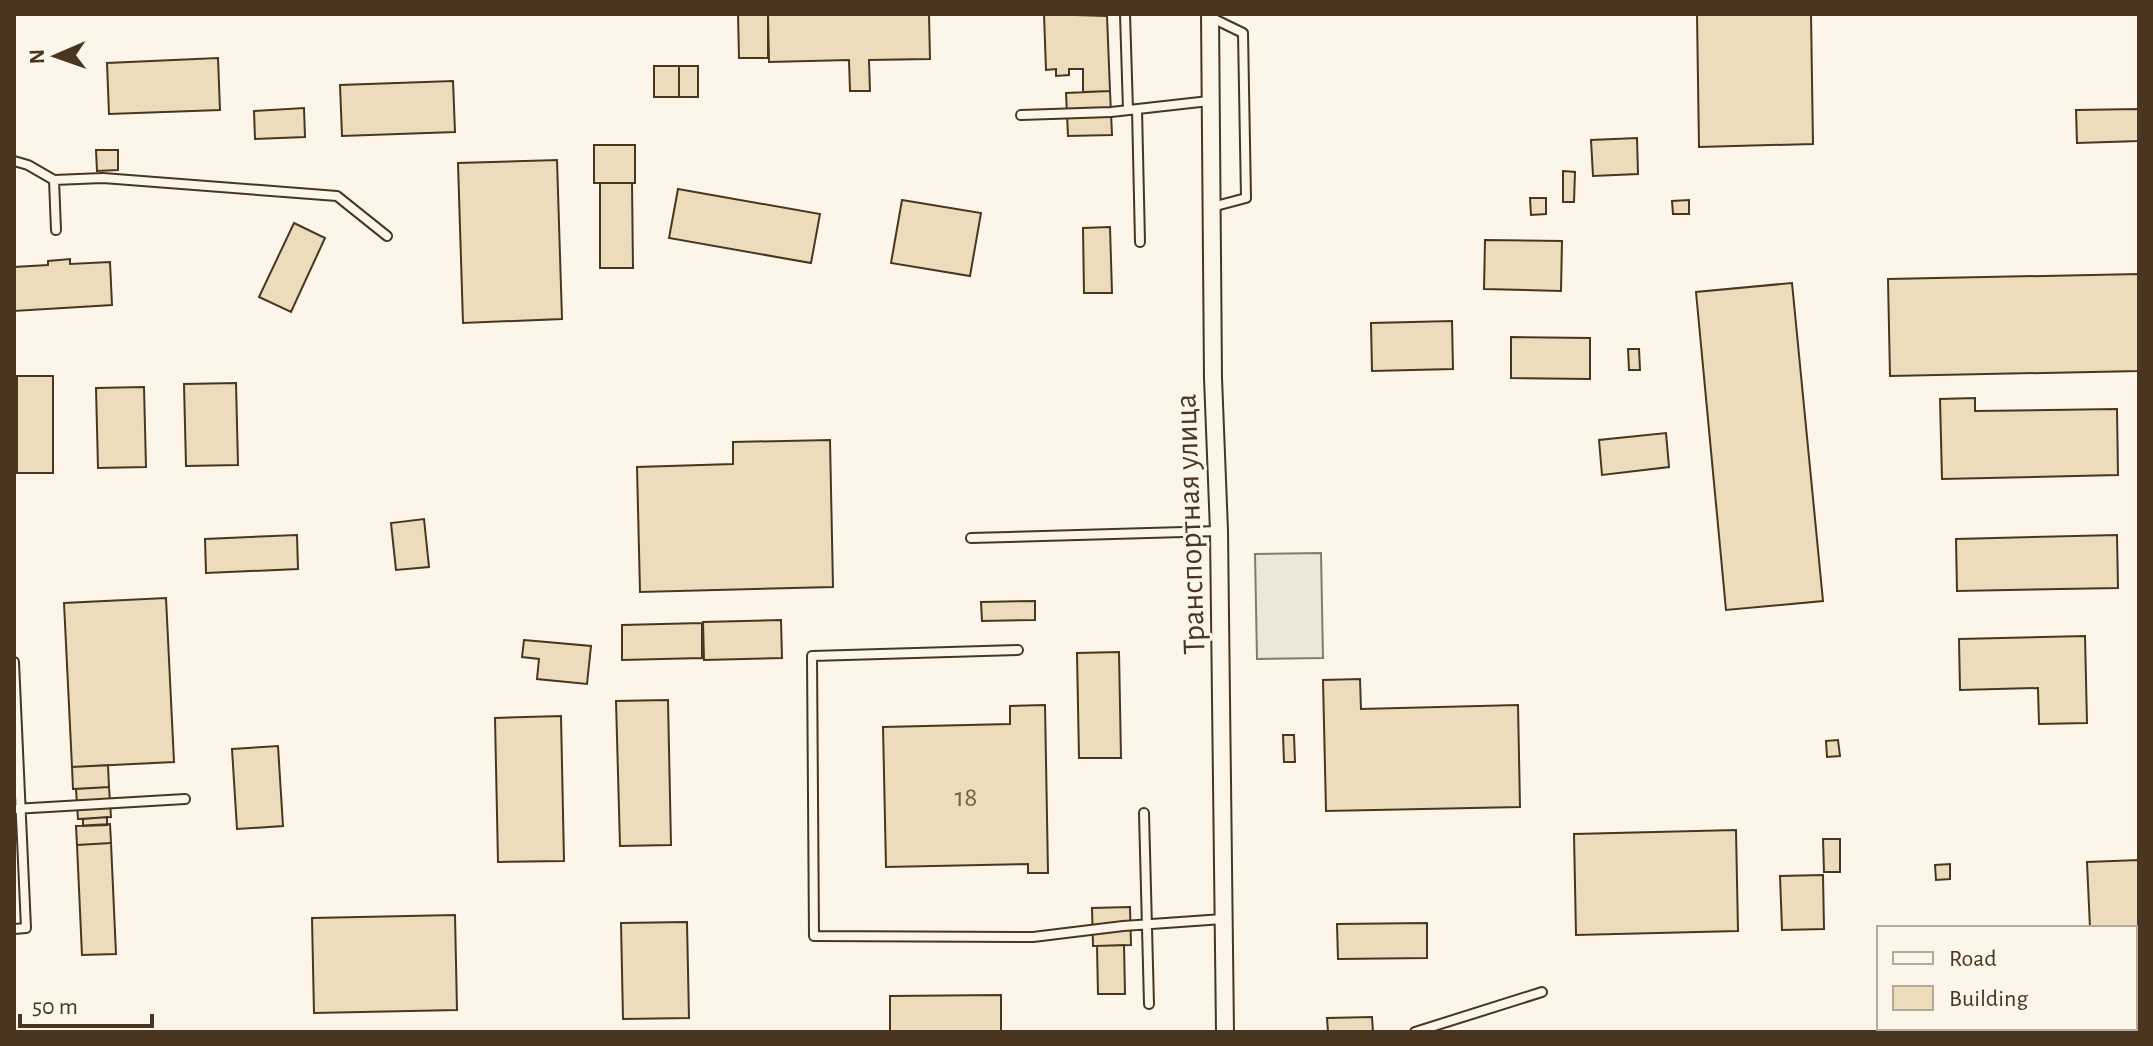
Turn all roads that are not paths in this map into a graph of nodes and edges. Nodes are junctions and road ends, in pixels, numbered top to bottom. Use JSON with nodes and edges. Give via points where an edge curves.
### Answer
{"nodes":[{"id":1,"x":1125,"y":14,"type":"edge"},
{"id":2,"x":1210,"y":15,"type":"edge"},
{"id":3,"x":1209,"y":101,"type":"junction"},
{"id":4,"x":1132,"y":110,"type":"junction"},
{"id":5,"x":1021,"y":115,"type":"dead end"},
{"id":6,"x":14,"y":161,"type":"edge"},
{"id":7,"x":54,"y":180,"type":"junction"},
{"id":8,"x":1212,"y":207,"type":"junction"},
{"id":9,"x":56,"y":230,"type":"dead end"},
{"id":10,"x":387,"y":236,"type":"dead end"},
{"id":11,"x":1140,"y":242,"type":"dead end"},
{"id":12,"x":1219,"y":531,"type":"junction"},
{"id":13,"x":971,"y":538,"type":"dead end"},
{"id":14,"x":1018,"y":650,"type":"dead end"},
{"id":15,"x":14,"y":662,"type":"edge"},
{"id":16,"x":185,"y":799,"type":"dead end"},
{"id":17,"x":17,"y":809,"type":"edge"},
{"id":18,"x":1144,"y":813,"type":"dead end"},
{"id":19,"x":1224,"y":919,"type":"junction"},
{"id":20,"x":1147,"y":924,"type":"junction"},
{"id":21,"x":14,"y":929,"type":"edge"},
{"id":22,"x":1542,"y":992,"type":"dead end"},
{"id":23,"x":1149,"y":1004,"type":"dead end"},
{"id":24,"x":1225,"y":1032,"type":"edge"},
{"id":25,"x":1415,"y":1032,"type":"edge"}],
"edges":[{"from":1,"to":4,"type":"lane"},
{"from":2,"to":3,"type":"street","name":"Транспортная улица"},
{"from":2,"to":8,"type":"lane","via":[[1243,33],[1246,198]]},
{"from":3,"to":4,"type":"lane"},
{"from":3,"to":8,"type":"street","name":"Транспортная улица"},
{"from":4,"to":5,"type":"lane"},
{"from":4,"to":11,"type":"lane"},
{"from":6,"to":7,"type":"lane"},
{"from":7,"to":9,"type":"lane"},
{"from":7,"to":10,"type":"lane","via":[[103,178],[337,196]]},
{"from":8,"to":12,"type":"street","name":"Транспортная улица"},
{"from":12,"to":13,"type":"lane"},
{"from":12,"to":19,"type":"street","name":"Транспортная улица"},
{"from":14,"to":20,"type":"lane","via":[[812,656],[814,936],[1033,937]]},
{"from":15,"to":17,"type":"lane"},
{"from":16,"to":17,"type":"lane"},
{"from":17,"to":21,"type":"lane","via":[[26,928]]},
{"from":18,"to":20,"type":"lane"},
{"from":19,"to":20,"type":"lane"},
{"from":19,"to":24,"type":"street","name":"Транспортная улица"},
{"from":20,"to":23,"type":"lane"},
{"from":22,"to":25,"type":"lane"}]}
